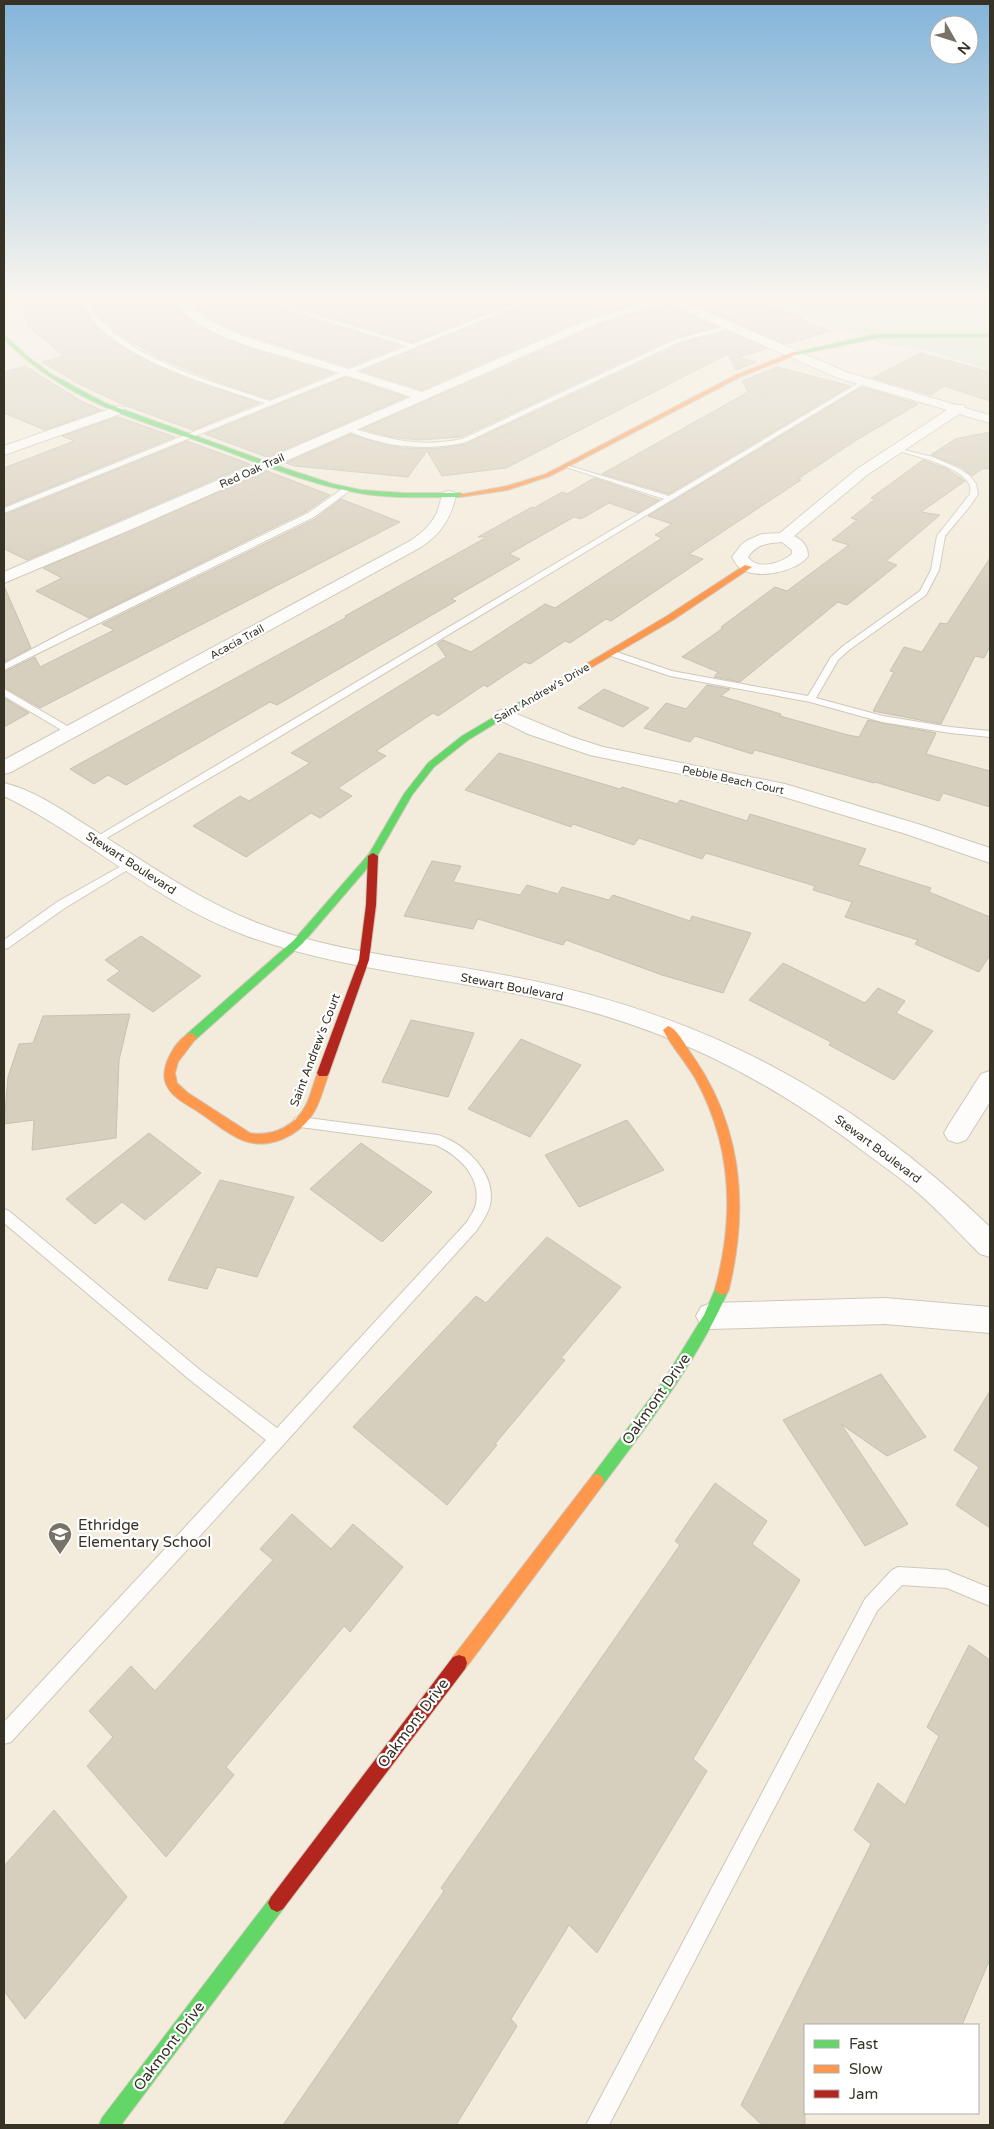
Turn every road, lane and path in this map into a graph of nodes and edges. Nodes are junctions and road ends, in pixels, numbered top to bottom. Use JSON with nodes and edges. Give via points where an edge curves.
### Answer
{"nodes":[{"id":1,"x":90,"y":397,"type":"edge"},
{"id":2,"x":254,"y":397,"type":"edge"},
{"id":3,"x":284,"y":397,"type":"edge"},
{"id":4,"x":419,"y":397,"type":"edge"},
{"id":5,"x":557,"y":397,"type":"edge"},
{"id":6,"x":696,"y":397,"type":"edge"},
{"id":7,"x":838,"y":397,"type":"edge"},
{"id":8,"x":920,"y":397,"type":"edge"},
{"id":9,"x":270,"y":403,"type":"junction"},
{"id":10,"x":959,"y":408,"type":"junction"},
{"id":11,"x":118,"y":410,"type":"junction"},
{"id":12,"x":990,"y":419,"type":"edge"},
{"id":13,"x":348,"y":429,"type":"junction"},
{"id":14,"x":191,"y":435,"type":"junction"},
{"id":15,"x":897,"y":449,"type":"junction"},
{"id":16,"x":4,"y":451,"type":"edge"},
{"id":17,"x":269,"y":464,"type":"junction"},
{"id":18,"x":568,"y":466,"type":"junction"},
{"id":19,"x":348,"y":489,"type":"junction"},
{"id":20,"x":449,"y":495,"type":"junction"},
{"id":21,"x":669,"y":498,"type":"junction"},
{"id":22,"x":4,"y":511,"type":"edge"},
{"id":23,"x":784,"y":537,"type":"junction"},
{"id":24,"x":748,"y":567,"type":"junction"},
{"id":25,"x":6,"y":576,"type":"edge"},
{"id":26,"x":611,"y":653,"type":"junction"},
{"id":27,"x":4,"y":667,"type":"edge"},
{"id":28,"x":4,"y":692,"type":"edge"},
{"id":29,"x":811,"y":699,"type":"junction"},
{"id":30,"x":505,"y":715,"type":"junction"},
{"id":31,"x":987,"y":731,"type":"edge"},
{"id":32,"x":71,"y":732,"type":"junction"},
{"id":33,"x":4,"y":768,"type":"edge"},
{"id":34,"x":4,"y":789,"type":"edge"},
{"id":35,"x":96,"y":840,"type":"junction"},
{"id":36,"x":373,"y":856,"type":"junction"},
{"id":37,"x":990,"y":856,"type":"edge"},
{"id":38,"x":130,"y":864,"type":"junction"},
{"id":39,"x":298,"y":942,"type":"junction"},
{"id":40,"x":4,"y":945,"type":"edge"},
{"id":41,"x":364,"y":960,"type":"junction"},
{"id":42,"x":668,"y":1030,"type":"junction"},
{"id":43,"x":990,"y":1081,"type":"edge"},
{"id":44,"x":300,"y":1122,"type":"junction"},
{"id":45,"x":957,"y":1133,"type":"dead end"},
{"id":46,"x":4,"y":1215,"type":"edge"},
{"id":47,"x":990,"y":1245,"type":"edge"},
{"id":48,"x":710,"y":1316,"type":"junction"},
{"id":49,"x":990,"y":1320,"type":"edge"},
{"id":50,"x":278,"y":1439,"type":"junction"},
{"id":51,"x":990,"y":1597,"type":"edge"},
{"id":52,"x":4,"y":1735,"type":"edge"},
{"id":53,"x":109,"y":2125,"type":"edge"},
{"id":54,"x":597,"y":2125,"type":"edge"}],
"edges":[{"from":1,"to":11,"type":"street"},
{"from":2,"to":9,"type":"lane"},
{"from":3,"to":9,"type":"lane"},
{"from":4,"to":13,"type":"street","name":"Red Oak Trail"},
{"from":5,"to":13,"type":"lane","via":[[464,441],[437,446],[407,445]]},
{"from":6,"to":18,"type":"street"},
{"from":7,"to":21,"type":"lane"},
{"from":8,"to":10,"type":"street"},
{"from":9,"to":14,"type":"lane"},
{"from":10,"to":12,"type":"street"},
{"from":10,"to":15,"type":"street"},
{"from":11,"to":14,"type":"street"},
{"from":11,"to":16,"type":"street"},
{"from":13,"to":17,"type":"street","name":"Red Oak Trail"},
{"from":14,"to":17,"type":"street"},
{"from":14,"to":22,"type":"lane"},
{"from":15,"to":23,"type":"street","via":[[840,488]]},
{"from":15,"to":29,"type":"lane","via":[[953,467],[969,478],[975,492],[941,537],[931,582],[923,593],[846,648],[834,660]]},
{"from":17,"to":19,"type":"street"},
{"from":17,"to":25,"type":"street","name":"Red Oak Trail"},
{"from":18,"to":20,"type":"street","via":[[514,487]]},
{"from":18,"to":21,"type":"lane"},
{"from":19,"to":20,"type":"street","via":[[398,495]]},
{"from":19,"to":27,"type":"lane","via":[[311,515]]},
{"from":20,"to":32,"type":"street","name":"Acacia Trail","via":[[438,526],[396,556]]},
{"from":21,"to":35,"type":"lane"},
{"from":23,"to":24,"type":"street","via":[[762,539],[747,547],[740,557]]},
{"from":23,"to":24,"type":"street","via":[[800,549],[800,556],[795,562],[770,569]]},
{"from":24,"to":26,"type":"street","name":"Saint Andrew's Drive"},
{"from":26,"to":29,"type":"lane","via":[[670,673]]},
{"from":26,"to":30,"type":"street","name":"Saint Andrew's Drive"},
{"from":28,"to":32,"type":"lane"},
{"from":29,"to":31,"type":"lane","via":[[882,719],[950,730]]},
{"from":30,"to":36,"type":"street","name":"Saint Andrew's Drive","via":[[465,738],[431,765],[408,794]]},
{"from":30,"to":37,"type":"street","name":"Pebble Beach Court","via":[[529,728],[589,748],[629,759],[761,784]]},
{"from":32,"to":33,"type":"street","name":"Acacia Trail"},
{"from":34,"to":35,"type":"street","name":"Stewart Boulevard","via":[[29,799]]},
{"from":35,"to":38,"type":"street","name":"Stewart Boulevard"},
{"from":36,"to":39,"type":"street","name":"Saint Andrew's Court"},
{"from":36,"to":41,"type":"street","name":"Saint Andrew's Court"},
{"from":38,"to":39,"type":"street","name":"Stewart Boulevard","via":[[217,915],[254,930]]},
{"from":38,"to":40,"type":"lane","via":[[61,905]]},
{"from":39,"to":41,"type":"street","name":"Stewart Boulevard"},
{"from":39,"to":44,"type":"street","name":"Saint Andrew's Court","via":[[190,1038],[175,1055],[169,1068],[170,1082],[180,1094],[248,1138],[268,1139],[287,1133]]},
{"from":41,"to":42,"type":"street","name":"Stewart Boulevard","via":[[550,992],[615,1010]]},
{"from":41,"to":44,"type":"street","name":"Saint Andrew's Court","via":[[310,1109]]},
{"from":42,"to":47,"type":"street","name":"Stewart Boulevard","via":[[767,1073],[827,1111],[925,1183]]},
{"from":42,"to":48,"type":"street","name":"Oakmont Drive","via":[[701,1079],[717,1113],[735,1182],[736,1222],[730,1264],[720,1297]]},
{"from":43,"to":45,"type":"street"},
{"from":44,"to":50,"type":"lane","via":[[438,1140],[469,1160],[482,1181],[483,1205],[472,1226]]},
{"from":46,"to":50,"type":"lane","via":[[195,1375]]},
{"from":48,"to":49,"type":"street","via":[[884,1311]]},
{"from":48,"to":53,"type":"street","name":"Oakmont Drive","via":[[669,1385]]},
{"from":50,"to":52,"type":"lane"},
{"from":51,"to":54,"type":"lane","via":[[947,1579],[898,1576],[871,1605]]}]}
